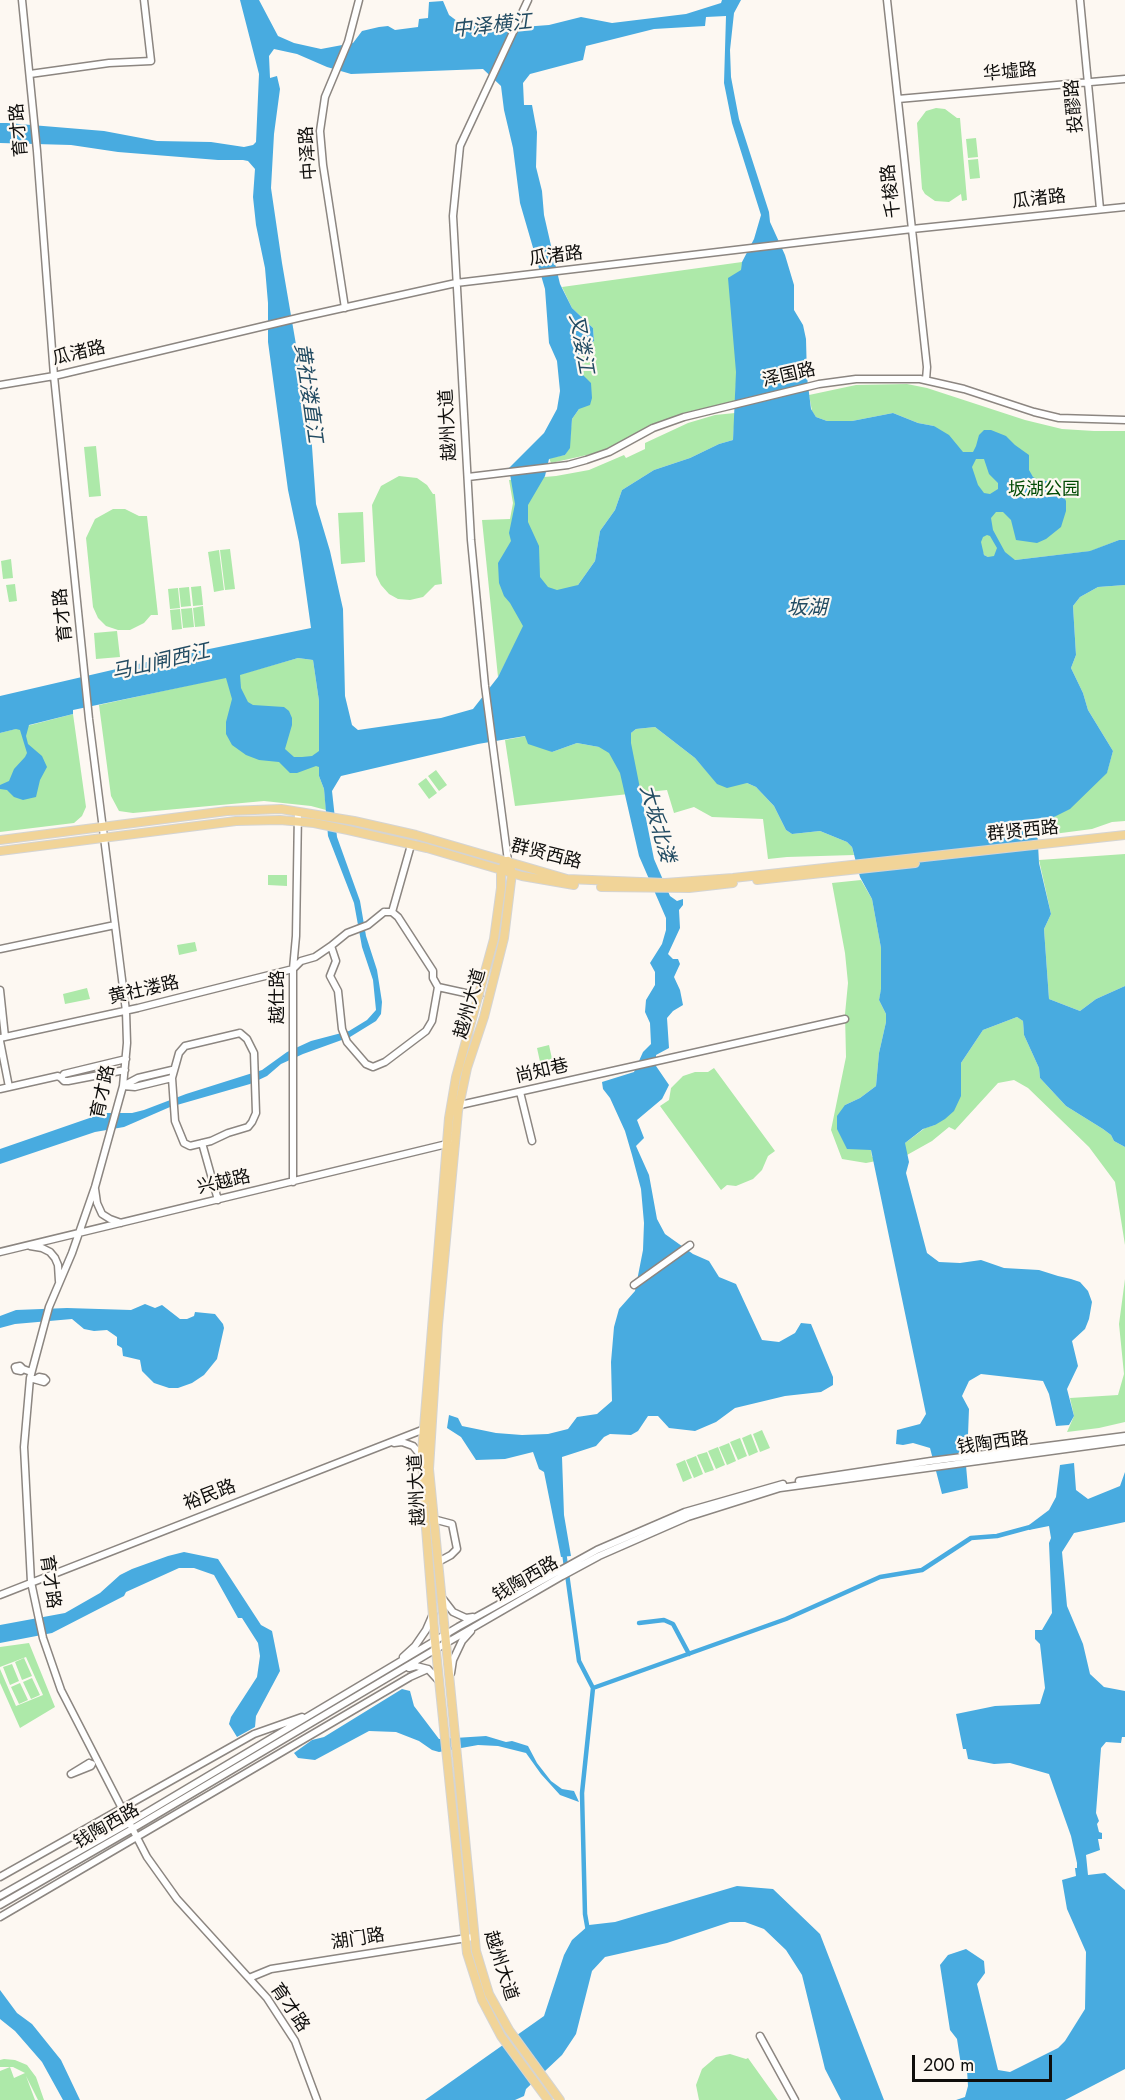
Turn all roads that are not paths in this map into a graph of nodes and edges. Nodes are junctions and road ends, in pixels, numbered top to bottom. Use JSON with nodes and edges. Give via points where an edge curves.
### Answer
{"nodes":[{"id":1,"x":22,"y":0,"type":"edge"},
{"id":2,"x":144,"y":0,"type":"edge"},
{"id":3,"x":359,"y":0,"type":"edge"},
{"id":4,"x":528,"y":0,"type":"edge"},
{"id":5,"x":887,"y":0,"type":"edge"},
{"id":6,"x":1080,"y":0,"type":"edge"},
{"id":7,"x":30,"y":74,"type":"junction"},
{"id":8,"x":1125,"y":79,"type":"edge"},
{"id":9,"x":1088,"y":80,"type":"junction"},
{"id":10,"x":898,"y":99,"type":"junction"},
{"id":11,"x":1125,"y":207,"type":"edge"},
{"id":12,"x":1100,"y":209,"type":"junction"},
{"id":13,"x":912,"y":229,"type":"junction"},
{"id":14,"x":456,"y":284,"type":"junction"},
{"id":15,"x":345,"y":308,"type":"junction"},
{"id":16,"x":54,"y":376,"type":"junction"},
{"id":17,"x":926,"y":380,"type":"junction"},
{"id":18,"x":0,"y":385,"type":"edge"},
{"id":19,"x":1125,"y":420,"type":"edge"},
{"id":20,"x":468,"y":477,"type":"junction"},
{"id":21,"x":298,"y":812,"type":"junction"},
{"id":22,"x":297,"y":822,"type":"junction"},
{"id":23,"x":102,"y":826,"type":"junction"},
{"id":24,"x":1125,"y":835,"type":"edge"},
{"id":25,"x":104,"y":836,"type":"junction"},
{"id":26,"x":0,"y":840,"type":"edge"},
{"id":27,"x":1125,"y":841,"type":"edge"},
{"id":28,"x":1072,"y":844,"type":"junction"},
{"id":29,"x":411,"y":845,"type":"junction"},
{"id":30,"x":0,"y":851,"type":"edge"},
{"id":31,"x":508,"y":861,"type":"junction"},
{"id":32,"x":501,"y":869,"type":"junction"},
{"id":33,"x":512,"y":873,"type":"junction"},
{"id":34,"x":651,"y":885,"type":"junction"},
{"id":35,"x":392,"y":912,"type":"junction"},
{"id":36,"x":115,"y":925,"type":"junction"},
{"id":37,"x":331,"y":946,"type":"junction"},
{"id":38,"x":0,"y":949,"type":"edge"},
{"id":39,"x":293,"y":969,"type":"junction"},
{"id":40,"x":438,"y":987,"type":"junction"},
{"id":41,"x":0,"y":990,"type":"edge"},
{"id":42,"x":479,"y":996,"type":"junction"},
{"id":43,"x":126,"y":1011,"type":"junction"},
{"id":44,"x":845,"y":1019,"type":"dead end"},
{"id":45,"x":2,"y":1039,"type":"edge"},
{"id":46,"x":126,"y":1059,"type":"junction"},
{"id":47,"x":125,"y":1070,"type":"junction"},
{"id":48,"x":172,"y":1070,"type":"junction"},
{"id":49,"x":62,"y":1078,"type":"junction"},
{"id":50,"x":172,"y":1078,"type":"junction"},
{"id":51,"x":123,"y":1086,"type":"junction"},
{"id":52,"x":9,"y":1087,"type":"junction"},
{"id":53,"x":0,"y":1089,"type":"edge"},
{"id":54,"x":520,"y":1092,"type":"junction"},
{"id":55,"x":460,"y":1105,"type":"junction"},
{"id":56,"x":532,"y":1141,"type":"dead end"},
{"id":57,"x":202,"y":1143,"type":"junction"},
{"id":58,"x":450,"y":1143,"type":"junction"},
{"id":59,"x":293,"y":1182,"type":"junction"},
{"id":60,"x":95,"y":1187,"type":"junction"},
{"id":61,"x":218,"y":1200,"type":"junction"},
{"id":62,"x":121,"y":1223,"type":"junction"},
{"id":63,"x":80,"y":1233,"type":"junction"},
{"id":64,"x":26,"y":1245,"type":"junction"},
{"id":65,"x":690,"y":1245,"type":"dead end"},
{"id":66,"x":0,"y":1252,"type":"edge"},
{"id":67,"x":59,"y":1285,"type":"junction"},
{"id":68,"x":634,"y":1285,"type":"dead end"},
{"id":69,"x":23,"y":1369,"type":"dead end"},
{"id":70,"x":32,"y":1376,"type":"junction"},
{"id":71,"x":427,"y":1428,"type":"junction"},
{"id":72,"x":1125,"y":1436,"type":"edge"},
{"id":73,"x":1108,"y":1440,"type":"junction"},
{"id":74,"x":1125,"y":1441,"type":"edge"},
{"id":75,"x":381,"y":1445,"type":"junction"},
{"id":76,"x":422,"y":1457,"type":"junction"},
{"id":77,"x":433,"y":1519,"type":"junction"},
{"id":78,"x":438,"y":1562,"type":"junction"},
{"id":79,"x":562,"y":1573,"type":"junction"},
{"id":80,"x":31,"y":1582,"type":"junction"},
{"id":81,"x":0,"y":1595,"type":"edge"},
{"id":82,"x":442,"y":1598,"type":"junction"},
{"id":83,"x":433,"y":1614,"type":"junction"},
{"id":84,"x":479,"y":1616,"type":"junction"},
{"id":85,"x":476,"y":1626,"type":"junction"},
{"id":86,"x":446,"y":1639,"type":"junction"},
{"id":87,"x":436,"y":1645,"type":"junction"},
{"id":88,"x":390,"y":1668,"type":"junction"},
{"id":89,"x":428,"y":1669,"type":"junction"},
{"id":90,"x":400,"y":1670,"type":"junction"},
{"id":91,"x":449,"y":1679,"type":"junction"},
{"id":92,"x":439,"y":1681,"type":"junction"},
{"id":93,"x":314,"y":1713,"type":"junction"},
{"id":94,"x":122,"y":1810,"type":"junction"},
{"id":95,"x":131,"y":1826,"type":"junction"},
{"id":96,"x":136,"y":1837,"type":"junction"},
{"id":97,"x":0,"y":1877,"type":"edge"},
{"id":98,"x":0,"y":1896,"type":"edge"},
{"id":99,"x":0,"y":1905,"type":"edge"},
{"id":100,"x":0,"y":1917,"type":"edge"},
{"id":101,"x":469,"y":1938,"type":"junction"},
{"id":102,"x":249,"y":1978,"type":"junction"},
{"id":103,"x":760,"y":2036,"type":"dead end"},
{"id":104,"x":317,"y":2100,"type":"edge"},
{"id":105,"x":548,"y":2100,"type":"edge"},
{"id":106,"x":560,"y":2100,"type":"edge"},
{"id":107,"x":795,"y":2100,"type":"edge"}],
"edges":[{"from":1,"to":7,"type":"street","name":"育才路"},
{"from":2,"to":7,"type":"street","via":[[151,61]]},
{"from":3,"to":15,"type":"street","name":"中泽路","via":[[348,42],[325,97],[320,131]]},
{"from":4,"to":14,"type":"street","name":"越州大道","via":[[460,146],[453,216]]},
{"from":5,"to":10,"type":"street","name":"千梭路"},
{"from":6,"to":9,"type":"street","name":"投醪路"},
{"from":7,"to":16,"type":"street","name":"育才路"},
{"from":8,"to":9,"type":"street","name":"华墟路"},
{"from":9,"to":10,"type":"street","name":"华墟路"},
{"from":9,"to":12,"type":"street","name":"投醪路"},
{"from":10,"to":13,"type":"street","name":"千梭路"},
{"from":11,"to":12,"type":"street","name":"瓜渚路"},
{"from":12,"to":13,"type":"street","name":"瓜渚路"},
{"from":13,"to":14,"type":"street","name":"瓜渚路"},
{"from":13,"to":17,"type":"street","name":"千梭路"},
{"from":14,"to":15,"type":"street","name":"瓜渚路"},
{"from":14,"to":20,"type":"street","name":"越州大道"},
{"from":15,"to":16,"type":"street","name":"瓜渚路"},
{"from":16,"to":18,"type":"street","name":"瓜渚路"},
{"from":16,"to":23,"type":"street","name":"育才路"},
{"from":17,"to":19,"type":"street","name":"泽国路","via":[[1059,418]]},
{"from":17,"to":20,"type":"street","name":"泽国路","via":[[874,378],[819,384],[684,417],[601,455],[568,465]]},
{"from":20,"to":31,"type":"street","name":"越州大道","via":[[485,686]]},
{"from":21,"to":22,"type":"street","name":"越仕路"},
{"from":21,"to":23,"type":"main road","name":"群贤西路","via":[[227,811]]},
{"from":21,"to":31,"type":"main road","name":"群贤西路","via":[[416,835]]},
{"from":22,"to":25,"type":"main road","name":"群贤西路","via":[[236,820]]},
{"from":22,"to":29,"type":"main road","name":"群贤西路"},
{"from":22,"to":39,"type":"street","name":"越仕路"},
{"from":23,"to":25,"type":"street","name":"育才路"},
{"from":23,"to":26,"type":"main road","name":"群贤西路"},
{"from":24,"to":28,"type":"main road","name":"群贤西路"},
{"from":25,"to":30,"type":"main road","name":"群贤西路"},
{"from":25,"to":36,"type":"street","name":"育才路"},
{"from":27,"to":28,"type":"main road","name":"群贤西路"},
{"from":28,"to":34,"type":"main road","name":"群贤西路","via":[[689,888]]},
{"from":29,"to":32,"type":"main road","name":"群贤西路"},
{"from":29,"to":35,"type":"street"},
{"from":31,"to":32,"type":"main road"},
{"from":31,"to":33,"type":"main road","name":"越州大道"},
{"from":31,"to":34,"type":"main road","name":"群贤西路","via":[[567,879]]},
{"from":32,"to":33,"type":"main road","name":"群贤西路"},
{"from":32,"to":42,"type":"main road","name":"越州大道","via":[[494,939]]},
{"from":33,"to":34,"type":"main road","name":"群贤西路","via":[[562,884]]},
{"from":33,"to":55,"type":"main road","name":"越州大道","via":[[499,958]]},
{"from":35,"to":37,"type":"street","name":"黄社溇路","via":[[384,912]]},
{"from":35,"to":40,"type":"street","via":[[433,971]]},
{"from":36,"to":38,"type":"street"},
{"from":36,"to":43,"type":"street","name":"育才路"},
{"from":37,"to":39,"type":"street","name":"黄社溇路"},
{"from":37,"to":40,"type":"street","via":[[336,961],[330,976],[338,991],[342,1029],[347,1042],[366,1064],[385,1062],[426,1031],[432,1021]]},
{"from":39,"to":43,"type":"street","name":"黄社溇路"},
{"from":39,"to":59,"type":"street","name":"越仕路"},
{"from":40,"to":42,"type":"street"},
{"from":41,"to":45,"type":"street"},
{"from":42,"to":58,"type":"main road","name":"越州大道","via":[[456,1077]]},
{"from":43,"to":45,"type":"street","name":"黄社溇路"},
{"from":43,"to":46,"type":"street","name":"育才路"},
{"from":44,"to":54,"type":"street","name":"尚知巷"},
{"from":45,"to":52,"type":"street"},
{"from":46,"to":47,"type":"street","name":"育才路"},
{"from":46,"to":49,"type":"street","via":[[64,1074]]},
{"from":47,"to":49,"type":"street","via":[[68,1081]]},
{"from":47,"to":51,"type":"street","name":"育才路"},
{"from":48,"to":50,"type":"street"},
{"from":48,"to":51,"type":"street"},
{"from":48,"to":57,"type":"street","via":[[185,1046],[240,1033],[252,1046],[256,1113],[252,1122],[248,1127]]},
{"from":49,"to":52,"type":"street"},
{"from":50,"to":51,"type":"street"},
{"from":50,"to":57,"type":"street","via":[[176,1121],[184,1143]]},
{"from":51,"to":60,"type":"street","name":"育才路"},
{"from":52,"to":53,"type":"street"},
{"from":54,"to":55,"type":"street","name":"尚知巷"},
{"from":54,"to":56,"type":"street"},
{"from":55,"to":58,"type":"main road","name":"越州大道"},
{"from":57,"to":61,"type":"street"},
{"from":58,"to":59,"type":"street","name":"兴越路"},
{"from":58,"to":71,"type":"main road","name":"越州大道"},
{"from":59,"to":61,"type":"street","name":"兴越路"},
{"from":60,"to":62,"type":"street","via":[[102,1214]]},
{"from":60,"to":63,"type":"street","name":"育才路"},
{"from":61,"to":62,"type":"street","name":"兴越路"},
{"from":62,"to":63,"type":"street","name":"兴越路"},
{"from":63,"to":64,"type":"street","name":"兴越路"},
{"from":63,"to":67,"type":"street","name":"育才路"},
{"from":64,"to":66,"type":"street","name":"兴越路"},
{"from":64,"to":67,"type":"street","via":[[42,1248],[55,1258]]},
{"from":65,"to":68,"type":"street"},
{"from":67,"to":70,"type":"street","name":"育才路","via":[[42,1328]]},
{"from":69,"to":70,"type":"street"},
{"from":70,"to":80,"type":"street","name":"育才路","via":[[24,1447]]},
{"from":71,"to":75,"type":"street","name":"裕民路"},
{"from":71,"to":76,"type":"main road","name":"越州大道"},
{"from":71,"to":77,"type":"main road","name":"越州大道"},
{"from":72,"to":73,"type":"street"},
{"from":73,"to":74,"type":"street","name":"钱陶西路"},
{"from":73,"to":79,"type":"street","name":"钱陶西路","via":[[773,1485],[685,1512],[597,1550]]},
{"from":75,"to":76,"type":"street","via":[[402,1442],[413,1446]]},
{"from":75,"to":80,"type":"street","name":"裕民路"},
{"from":76,"to":83,"type":"main road","name":"越州大道"},
{"from":77,"to":78,"type":"main road","name":"越州大道"},
{"from":77,"to":78,"type":"street","via":[[452,1524],[457,1549]]},
{"from":78,"to":82,"type":"main road","name":"越州大道"},
{"from":79,"to":84,"type":"street","name":"钱陶西路"},
{"from":79,"to":85,"type":"street","name":"钱陶西路"},
{"from":80,"to":81,"type":"street","name":"裕民路"},
{"from":80,"to":94,"type":"street","name":"育才路","via":[[43,1638],[61,1690]]},
{"from":82,"to":84,"type":"street","via":[[453,1612],[466,1618]]},
{"from":82,"to":86,"type":"main road","name":"越州大道"},
{"from":83,"to":87,"type":"main road","name":"越州大道"},
{"from":83,"to":88,"type":"street","via":[[415,1646]]},
{"from":84,"to":86,"type":"street","name":"钱陶西路"},
{"from":85,"to":86,"type":"street","name":"钱陶西路"},
{"from":85,"to":91,"type":"street","via":[[462,1641]]},
{"from":86,"to":87,"type":"street","name":"钱陶西路"},
{"from":86,"to":91,"type":"main road","name":"越州大道"},
{"from":87,"to":88,"type":"street","name":"钱陶西路"},
{"from":87,"to":90,"type":"street","name":"钱陶西路"},
{"from":87,"to":92,"type":"main road","name":"越州大道"},
{"from":88,"to":93,"type":"street","name":"钱陶西路"},
{"from":89,"to":90,"type":"street","via":[[416,1665]]},
{"from":89,"to":92,"type":"street"},
{"from":89,"to":96,"type":"street"},
{"from":90,"to":95,"type":"street","name":"钱陶西路"},
{"from":91,"to":101,"type":"main road","name":"越州大道"},
{"from":92,"to":101,"type":"main road","name":"越州大道"},
{"from":93,"to":94,"type":"street","via":[[254,1734]]},
{"from":93,"to":95,"type":"street","name":"钱陶西路"},
{"from":94,"to":95,"type":"street","name":"育才路"},
{"from":94,"to":97,"type":"street"},
{"from":95,"to":96,"type":"street","name":"育才路"},
{"from":95,"to":98,"type":"street","name":"钱陶西路"},
{"from":95,"to":99,"type":"street","name":"钱陶西路"},
{"from":96,"to":100,"type":"street"},
{"from":96,"to":102,"type":"street","name":"育才路","via":[[177,1899]]},
{"from":101,"to":102,"type":"street","name":"湖门路","via":[[271,1969]]},
{"from":101,"to":105,"type":"main road","name":"越州大道","via":[[467,1953],[482,2000],[501,2036]]},
{"from":101,"to":106,"type":"main road","name":"越州大道","via":[[489,1994],[509,2030]]},
{"from":102,"to":104,"type":"street","name":"育才路","via":[[295,2041]]},
{"from":103,"to":107,"type":"street"}]}
